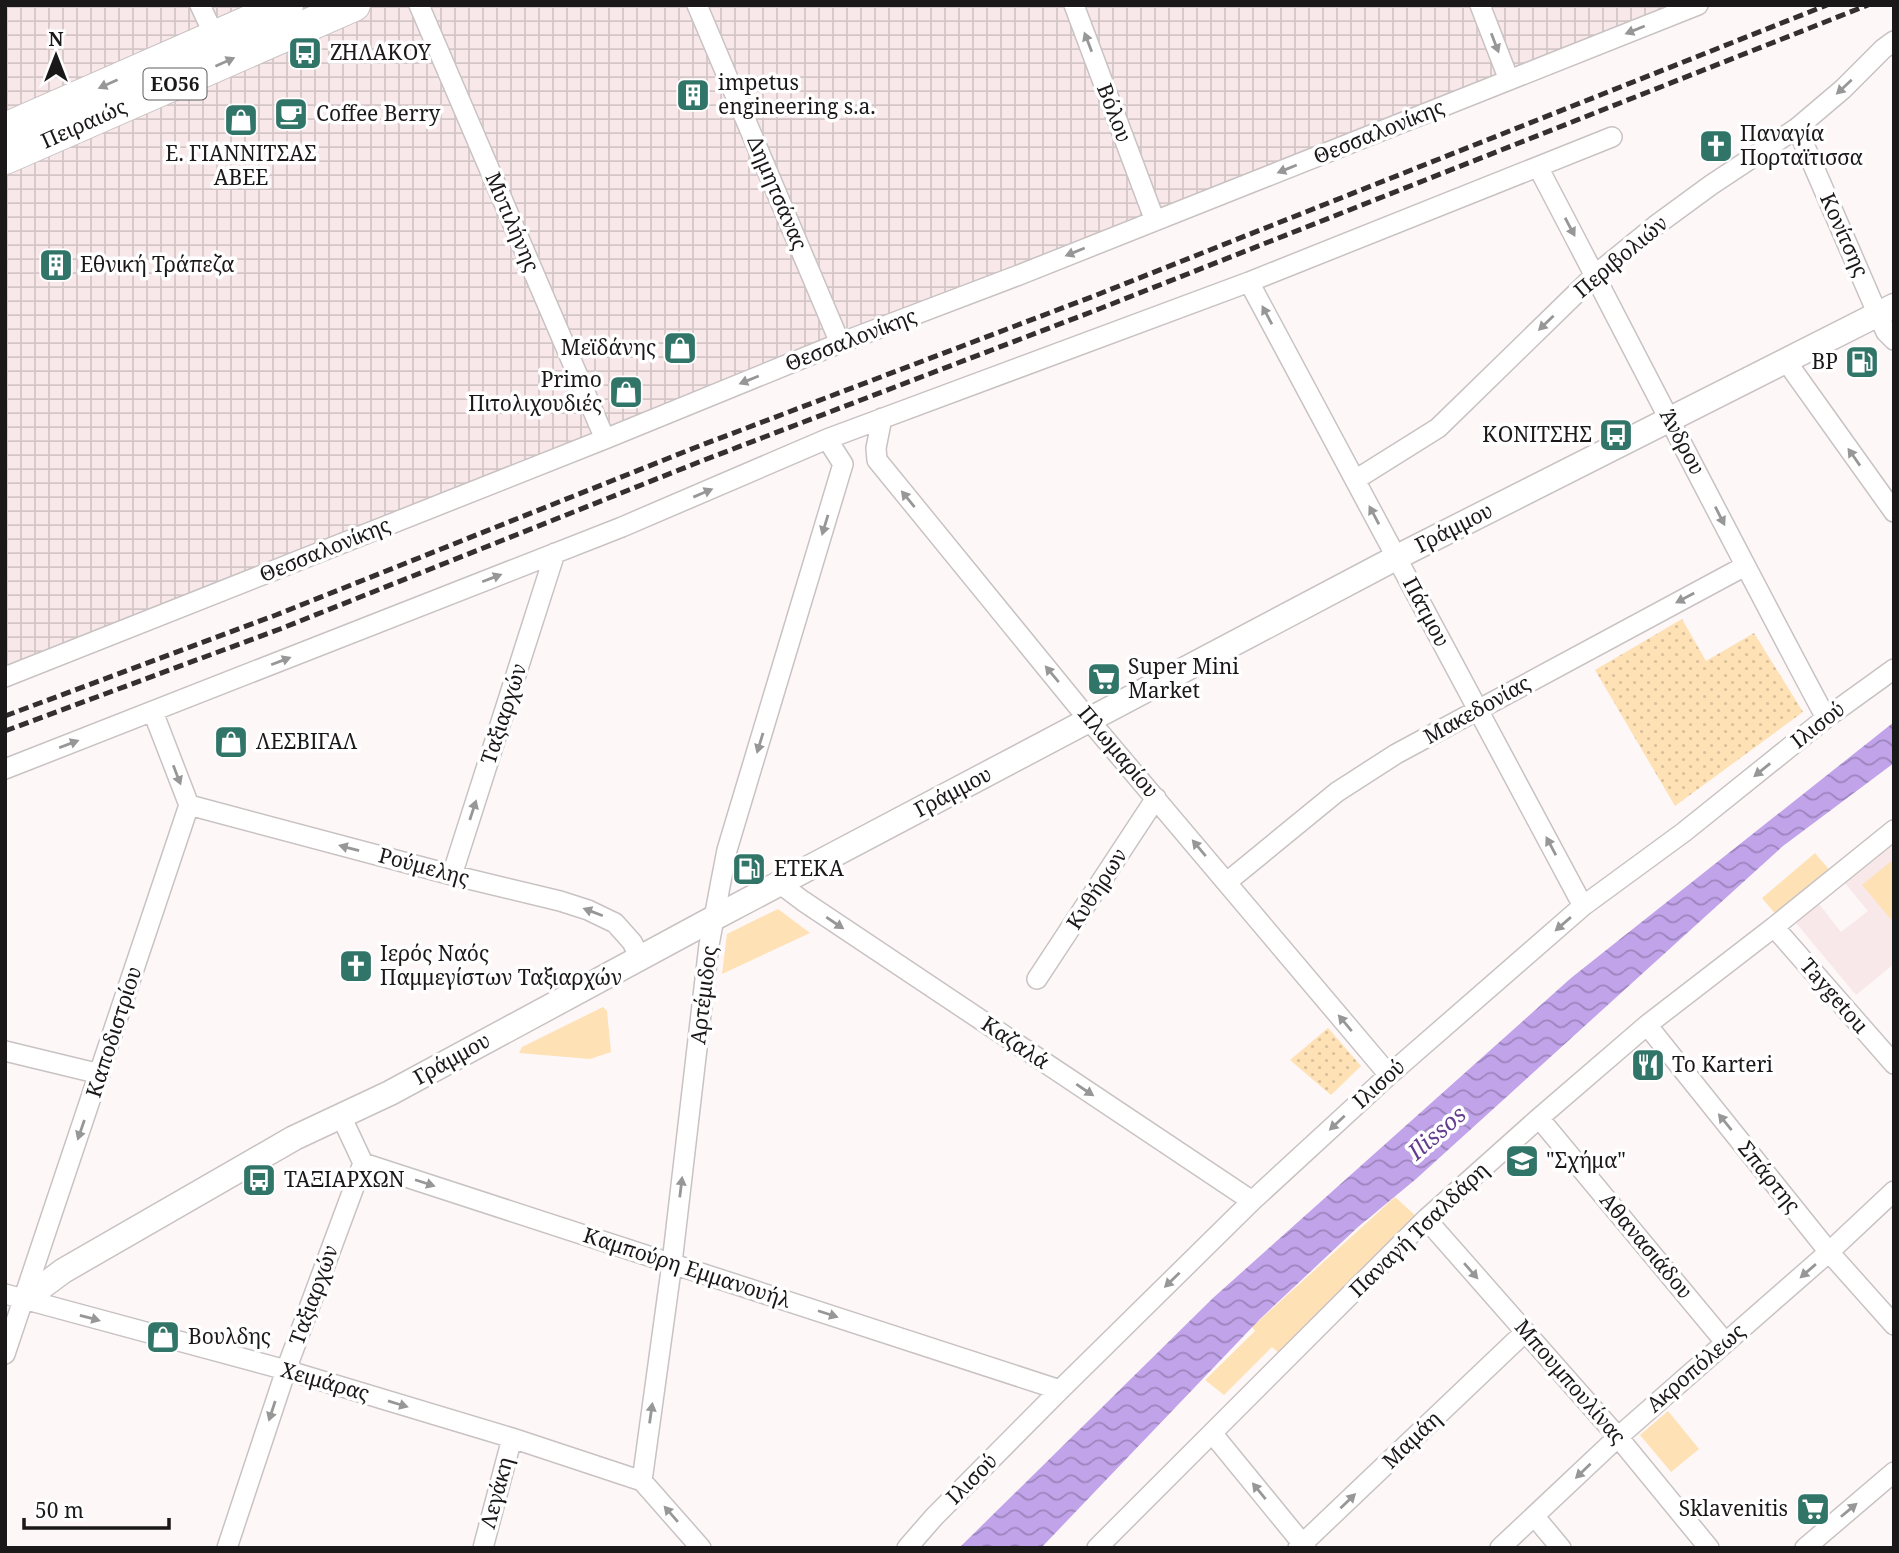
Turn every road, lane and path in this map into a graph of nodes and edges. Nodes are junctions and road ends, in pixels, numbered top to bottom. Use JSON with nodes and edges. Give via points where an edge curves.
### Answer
{"nodes":[{"id":1,"x":200,"y":5,"type":"edge"},
{"id":2,"x":286,"y":5,"type":"edge"},
{"id":3,"x":354,"y":5,"type":"edge"},
{"id":4,"x":419,"y":5,"type":"edge"},
{"id":5,"x":697,"y":5,"type":"edge"},
{"id":6,"x":1074,"y":5,"type":"edge"},
{"id":7,"x":1480,"y":5,"type":"edge"},
{"id":8,"x":1698,"y":5,"type":"edge"},
{"id":9,"x":215,"y":37,"type":"junction"},
{"id":10,"x":1894,"y":41,"type":"edge"},
{"id":11,"x":1509,"y":80,"type":"junction"},
{"id":12,"x":1797,"y":128,"type":"junction"},
{"id":13,"x":5,"y":129,"type":"edge"},
{"id":14,"x":1612,"y":137,"type":"dead end"},
{"id":15,"x":5,"y":158,"type":"edge"},
{"id":16,"x":1538,"y":167,"type":"junction"},
{"id":17,"x":1155,"y":221,"type":"junction"},
{"id":18,"x":1595,"y":275,"type":"junction"},
{"id":19,"x":1249,"y":282,"type":"junction"},
{"id":20,"x":1886,"y":310,"type":"edge"},
{"id":21,"x":1894,"y":340,"type":"edge"},
{"id":22,"x":840,"y":343,"type":"junction"},
{"id":23,"x":1786,"y":360,"type":"junction"},
{"id":24,"x":882,"y":418,"type":"junction"},
{"id":25,"x":1669,"y":418,"type":"junction"},
{"id":26,"x":604,"y":439,"type":"junction"},
{"id":27,"x":827,"y":439,"type":"junction"},
{"id":28,"x":1355,"y":480,"type":"junction"},
{"id":29,"x":1894,"y":512,"type":"edge"},
{"id":30,"x":555,"y":553,"type":"junction"},
{"id":31,"x":1396,"y":557,"type":"junction"},
{"id":32,"x":1745,"y":566,"type":"junction"},
{"id":33,"x":1894,"y":668,"type":"edge"},
{"id":34,"x":5,"y":677,"type":"edge"},
{"id":35,"x":1478,"y":710,"type":"junction"},
{"id":36,"x":153,"y":712,"type":"junction"},
{"id":37,"x":1826,"y":718,"type":"junction"},
{"id":38,"x":1089,"y":720,"type":"junction"},
{"id":39,"x":5,"y":769,"type":"edge"},
{"id":40,"x":1156,"y":798,"type":"junction"},
{"id":41,"x":189,"y":805,"type":"junction"},
{"id":42,"x":1894,"y":830,"type":"edge"},
{"id":43,"x":452,"y":875,"type":"junction"},
{"id":44,"x":1227,"y":882,"type":"junction"},
{"id":45,"x":779,"y":883,"type":"junction"},
{"id":46,"x":1583,"y":906,"type":"junction"},
{"id":47,"x":714,"y":918,"type":"junction"},
{"id":48,"x":1774,"y":927,"type":"junction"},
{"id":49,"x":640,"y":958,"type":"junction"},
{"id":50,"x":1037,"y":979,"type":"dead end"},
{"id":51,"x":1647,"y":1026,"type":"junction"},
{"id":52,"x":5,"y":1051,"type":"edge"},
{"id":53,"x":1894,"y":1064,"type":"edge"},
{"id":54,"x":100,"y":1074,"type":"junction"},
{"id":55,"x":1389,"y":1075,"type":"junction"},
{"id":56,"x":341,"y":1116,"type":"junction"},
{"id":57,"x":1539,"y":1118,"type":"junction"},
{"id":58,"x":363,"y":1163,"type":"junction"},
{"id":59,"x":1894,"y":1191,"type":"edge"},
{"id":60,"x":1252,"y":1201,"type":"junction"},
{"id":61,"x":1426,"y":1219,"type":"junction"},
{"id":62,"x":1829,"y":1252,"type":"junction"},
{"id":63,"x":672,"y":1263,"type":"junction"},
{"id":64,"x":15,"y":1297,"type":"edge"},
{"id":65,"x":1894,"y":1325,"type":"edge"},
{"id":66,"x":1525,"y":1332,"type":"junction"},
{"id":67,"x":1726,"y":1342,"type":"junction"},
{"id":68,"x":5,"y":1354,"type":"edge"},
{"id":69,"x":286,"y":1370,"type":"junction"},
{"id":70,"x":1060,"y":1390,"type":"junction"},
{"id":71,"x":1212,"y":1433,"type":"junction"},
{"id":72,"x":1618,"y":1437,"type":"junction"},
{"id":73,"x":512,"y":1438,"type":"junction"},
{"id":74,"x":1894,"y":1472,"type":"edge"},
{"id":75,"x":642,"y":1480,"type":"junction"},
{"id":76,"x":1535,"y":1517,"type":"junction"},
{"id":77,"x":1302,"y":1546,"type":"edge"},
{"id":78,"x":227,"y":1548,"type":"edge"},
{"id":79,"x":482,"y":1548,"type":"edge"},
{"id":80,"x":701,"y":1548,"type":"edge"},
{"id":81,"x":907,"y":1548,"type":"edge"},
{"id":82,"x":1097,"y":1548,"type":"edge"},
{"id":83,"x":1500,"y":1548,"type":"edge"},
{"id":84,"x":1561,"y":1548,"type":"edge"},
{"id":85,"x":1709,"y":1548,"type":"edge"},
{"id":86,"x":1805,"y":1548,"type":"edge"}],
"edges":[{"from":1,"to":9,"type":"street"},
{"from":2,"to":9,"type":"main road","name":"Πειραιώς","number":"ΕΟ56"},
{"from":15,"to":3,"type":"main road","name":"Πειραιώς","number":"ΕΟ56","one_way":true},
{"from":4,"to":26,"type":"street","name":"Μυτιλήνης"},
{"from":5,"to":22,"type":"street","name":"Δημητσάνας"},
{"from":17,"to":6,"type":"street","name":"Βόλου","one_way":true},
{"from":7,"to":11,"type":"street","one_way":true},
{"from":8,"to":11,"type":"street","name":"Θεσσαλονίκης","one_way":true},
{"from":9,"to":13,"type":"main road","name":"Πειραιώς","number":"ΕΟ56","one_way":true},
{"from":10,"to":12,"type":"street","name":"Περιβολιών","one_way":true},
{"from":11,"to":17,"type":"street","name":"Θεσσαλονίκης","one_way":true},
{"from":12,"to":18,"type":"street","name":"Περιβολιών","via":[[1711,185]]},
{"from":12,"to":20,"type":"street","name":"Κονίτσης"},
{"from":14,"to":16,"type":"street"},
{"from":16,"to":18,"type":"street","name":"Άνδρου","one_way":true},
{"from":16,"to":19,"type":"street"},
{"from":17,"to":22,"type":"street","name":"Θεσσαλονίκης","one_way":true},
{"from":18,"to":25,"type":"street","name":"Άνδρου"},
{"from":18,"to":28,"type":"street","name":"Περιβολιών","one_way":true,"via":[[1438,428]]},
{"from":19,"to":24,"type":"street"},
{"from":28,"to":19,"type":"street","name":"Πάτμου","one_way":true},
{"from":20,"to":21,"type":"street","name":"Κονίτσης","via":[[1886,332]]},
{"from":20,"to":23,"type":"street","name":"Γράμμου"},
{"from":22,"to":26,"type":"street","name":"Θεσσαλονίκης","one_way":true},
{"from":23,"to":25,"type":"street","name":"Γράμμου"},
{"from":29,"to":23,"type":"street","one_way":true},
{"from":24,"to":27,"type":"street"},
{"from":38,"to":24,"type":"street","name":"Πλωμαρίου","one_way":true,"via":[[877,460]]},
{"from":25,"to":31,"type":"street","name":"Γράμμου"},
{"from":25,"to":32,"type":"street","name":"Άνδρου","one_way":true},
{"from":26,"to":34,"type":"street","name":"Θεσσαλονίκης"},
{"from":30,"to":27,"type":"street","one_way":true},
{"from":27,"to":47,"type":"street","name":"Αρτέμιδος","one_way":true,"via":[[843,464],[727,850]]},
{"from":31,"to":28,"type":"street","name":"Πάτμου","one_way":true},
{"from":36,"to":30,"type":"street","one_way":true},
{"from":43,"to":30,"type":"street","name":"Ταξιαρχών","one_way":true},
{"from":31,"to":35,"type":"street","name":"Πάτμου"},
{"from":31,"to":38,"type":"street","name":"Γράμμου"},
{"from":32,"to":35,"type":"street","name":"Μακεδονίας","one_way":true},
{"from":32,"to":37,"type":"street","name":"Άνδρου"},
{"from":33,"to":37,"type":"street","name":"Ιλισού"},
{"from":35,"to":44,"type":"street","name":"Μακεδονίας","via":[[1337,792]]},
{"from":46,"to":35,"type":"street","name":"Πάτμου","one_way":true},
{"from":39,"to":36,"type":"street","one_way":true},
{"from":36,"to":41,"type":"street","one_way":true},
{"from":37,"to":46,"type":"street","name":"Ιλισού","one_way":true},
{"from":38,"to":40,"type":"street","name":"Πλωμαρίου"},
{"from":38,"to":45,"type":"street","name":"Γράμμου"},
{"from":44,"to":40,"type":"street","name":"Πλωμαρίου","one_way":true},
{"from":40,"to":50,"type":"street","name":"Κυθήρων"},
{"from":43,"to":41,"type":"street","name":"Ρούμελης","one_way":true},
{"from":41,"to":54,"type":"street","name":"Καποδιστρίου"},
{"from":42,"to":48,"type":"street","name":"Παναγή Τσαλδάρη"},
{"from":49,"to":43,"type":"street","name":"Ρούμελης","one_way":true,"via":[[624,932],[602,915]]},
{"from":55,"to":44,"type":"street","name":"Πλωμαρίου","one_way":true},
{"from":45,"to":47,"type":"street","name":"Γράμμου"},
{"from":45,"to":60,"type":"street","name":"Καζαλά","one_way":true},
{"from":46,"to":55,"type":"street","name":"Ιλισού","one_way":true},
{"from":47,"to":49,"type":"street","name":"Γράμμου"},
{"from":63,"to":47,"type":"street","name":"Αρτέμιδος","one_way":true},
{"from":48,"to":51,"type":"street","name":"Παναγή Τσαλδάρη"},
{"from":48,"to":53,"type":"street","name":"Taygetou"},
{"from":49,"to":56,"type":"street","name":"Γράμμου"},
{"from":51,"to":57,"type":"street","name":"Παναγή Τσαλδάρη"},
{"from":62,"to":51,"type":"street","name":"Σπάρτης","one_way":true},
{"from":52,"to":54,"type":"street"},
{"from":54,"to":64,"type":"street","name":"Καποδιστρίου","one_way":true},
{"from":55,"to":60,"type":"street","name":"Ιλισού","one_way":true},
{"from":56,"to":58,"type":"street"},
{"from":56,"to":64,"type":"street","name":"Γράμμου","via":[[294,1138]]},
{"from":57,"to":61,"type":"street","name":"Παναγή Τσαλδάρη"},
{"from":57,"to":67,"type":"street","name":"Αθανασιάδου"},
{"from":58,"to":63,"type":"street","name":"Καμπούρη Εμμανουήλ","one_way":true},
{"from":58,"to":69,"type":"street","name":"Ταξιαρχών"},
{"from":59,"to":62,"type":"street","name":"Ακροπόλεως"},
{"from":60,"to":70,"type":"street","name":"Ιλισού","one_way":true},
{"from":61,"to":66,"type":"street","name":"Μπουμπουλίνας","one_way":true},
{"from":61,"to":71,"type":"street","name":"Παναγή Τσαλδάρη"},
{"from":62,"to":65,"type":"street","name":"Σπάρτης"},
{"from":62,"to":67,"type":"street","name":"Ακροπόλεως","one_way":true},
{"from":63,"to":70,"type":"street","name":"Καμπούρη Εμμανουήλ","one_way":true},
{"from":75,"to":63,"type":"street","name":"Αρτέμιδος","one_way":true},
{"from":64,"to":68,"type":"street","name":"Καποδιστρίου"},
{"from":64,"to":69,"type":"street","name":"Χειμάρας","one_way":true},
{"from":66,"to":72,"type":"street","name":"Μπουμπουλίνας"},
{"from":77,"to":66,"type":"street","name":"Μαμάη","one_way":true},
{"from":67,"to":72,"type":"street","name":"Ακροπόλεως"},
{"from":69,"to":73,"type":"street","name":"Χειμάρας","one_way":true},
{"from":69,"to":78,"type":"street","name":"Ταξιαρχών","one_way":true},
{"from":70,"to":81,"type":"street","name":"Ιλισού"},
{"from":77,"to":71,"type":"street","one_way":true},
{"from":71,"to":82,"type":"street","name":"Παναγή Τσαλδάρη"},
{"from":72,"to":76,"type":"street","name":"Ακροπόλεως","one_way":true},
{"from":72,"to":85,"type":"street","name":"Μπουμπουλίνας"},
{"from":73,"to":75,"type":"street","name":"Χειμάρας"},
{"from":73,"to":79,"type":"street","name":"Λεγάκη"},
{"from":86,"to":74,"type":"street","one_way":true},
{"from":80,"to":75,"type":"street","one_way":true},
{"from":76,"to":83,"type":"street","name":"Ακροπόλεως"},
{"from":76,"to":84,"type":"street"}]}
